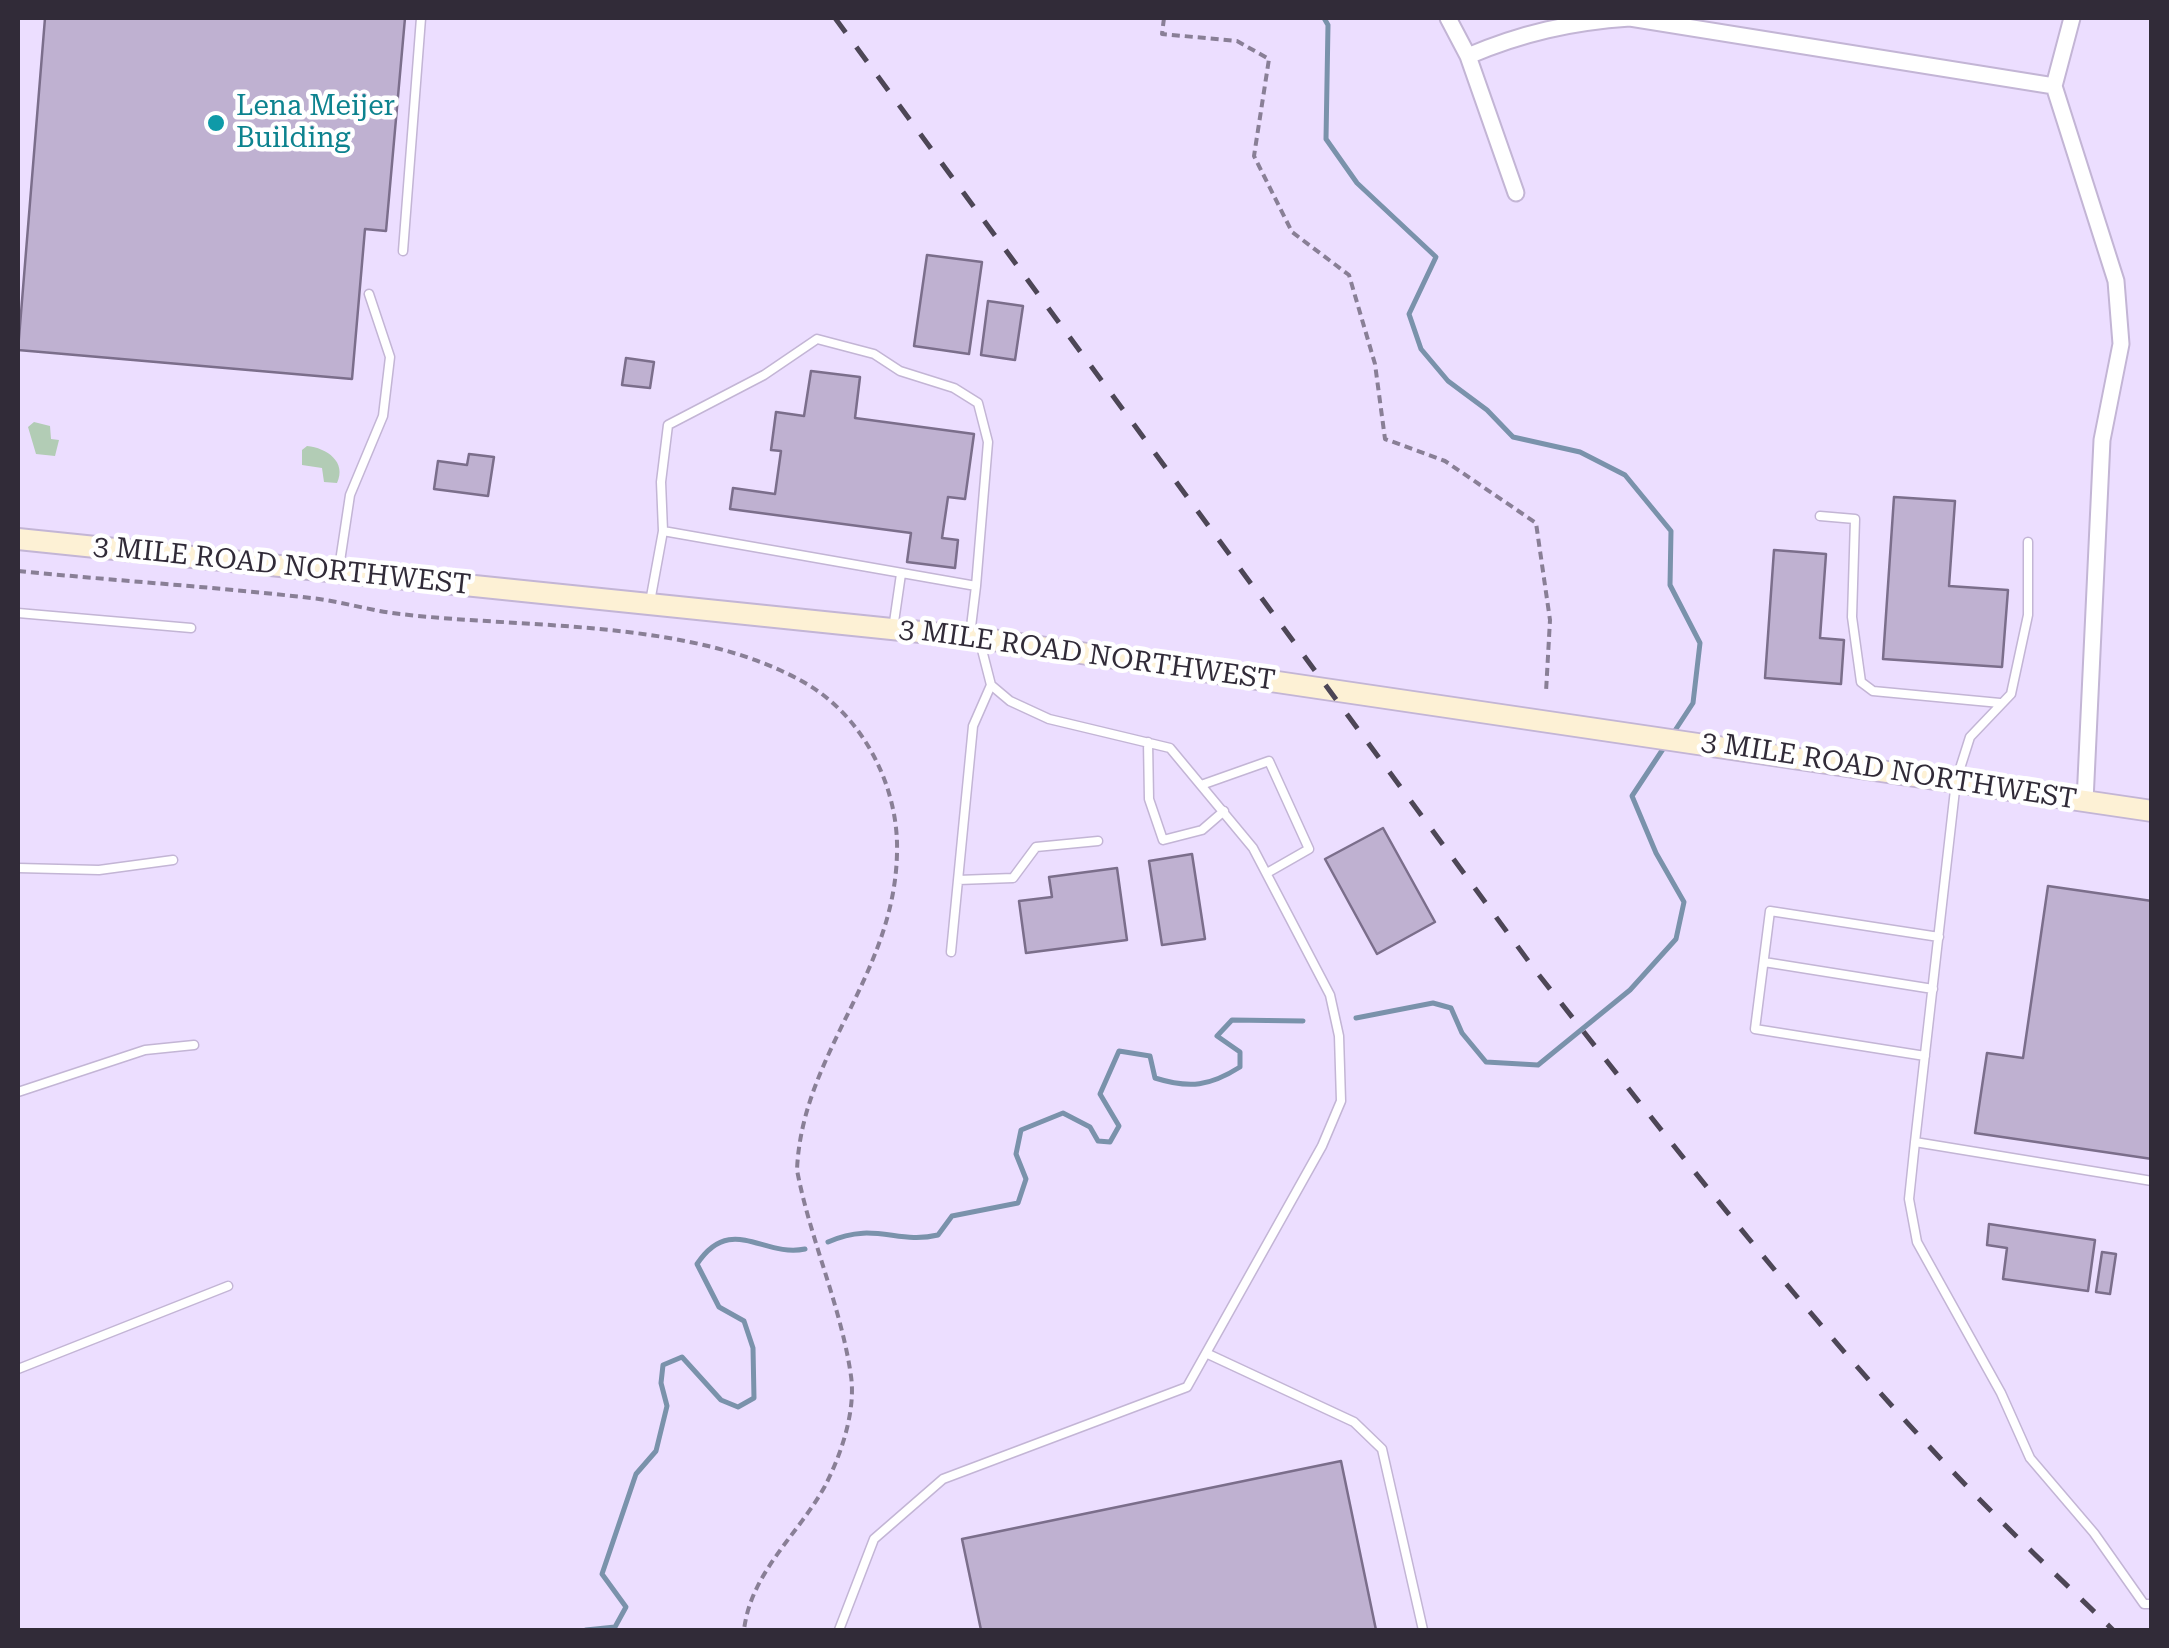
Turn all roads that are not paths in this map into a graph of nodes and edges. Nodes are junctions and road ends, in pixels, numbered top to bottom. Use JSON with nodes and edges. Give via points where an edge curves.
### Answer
{"nodes":[{"id":1,"x":420,"y":18,"type":"edge"},
{"id":2,"x":1448,"y":18,"type":"edge"},
{"id":3,"x":2072,"y":18,"type":"edge"},
{"id":4,"x":1468,"y":56,"type":"junction"},
{"id":5,"x":2054,"y":86,"type":"junction"},
{"id":6,"x":1516,"y":193,"type":"dead end"},
{"id":7,"x":403,"y":251,"type":"dead end"},
{"id":8,"x":369,"y":294,"type":"dead end"},
{"id":9,"x":1820,"y":516,"type":"dead end"},
{"id":10,"x":663,"y":531,"type":"junction"},
{"id":11,"x":18,"y":539,"type":"edge"},
{"id":12,"x":2028,"y":542,"type":"dead end"},
{"id":13,"x":338,"y":573,"type":"junction"},
{"id":14,"x":901,"y":574,"type":"junction"},
{"id":15,"x":976,"y":586,"type":"junction"},
{"id":16,"x":650,"y":602,"type":"junction"},
{"id":17,"x":18,"y":613,"type":"edge"},
{"id":18,"x":191,"y":628,"type":"dead end"},
{"id":19,"x":894,"y":628,"type":"junction"},
{"id":20,"x":975,"y":637,"type":"junction"},
{"id":21,"x":991,"y":684,"type":"junction"},
{"id":22,"x":2000,"y":703,"type":"junction"},
{"id":23,"x":1148,"y":742,"type":"junction"},
{"id":24,"x":1956,"y":781,"type":"junction"},
{"id":25,"x":1204,"y":784,"type":"junction"},
{"id":26,"x":2085,"y":801,"type":"junction"},
{"id":27,"x":1224,"y":810,"type":"junction"},
{"id":28,"x":2152,"y":810,"type":"edge"},
{"id":29,"x":1098,"y":842,"type":"dead end"},
{"id":30,"x":173,"y":860,"type":"dead end"},
{"id":31,"x":18,"y":868,"type":"edge"},
{"id":32,"x":1267,"y":874,"type":"junction"},
{"id":33,"x":958,"y":880,"type":"junction"},
{"id":34,"x":1938,"y":938,"type":"junction"},
{"id":35,"x":951,"y":952,"type":"dead end"},
{"id":36,"x":1764,"y":962,"type":"junction"},
{"id":37,"x":1933,"y":989,"type":"junction"},
{"id":38,"x":194,"y":1045,"type":"dead end"},
{"id":39,"x":1925,"y":1056,"type":"junction"},
{"id":40,"x":18,"y":1092,"type":"edge"},
{"id":41,"x":1914,"y":1142,"type":"junction"},
{"id":42,"x":2152,"y":1181,"type":"edge"},
{"id":43,"x":228,"y":1286,"type":"dead end"},
{"id":44,"x":1208,"y":1354,"type":"junction"},
{"id":45,"x":18,"y":1369,"type":"edge"},
{"id":46,"x":2152,"y":1604,"type":"edge"},
{"id":47,"x":839,"y":1630,"type":"edge"},
{"id":48,"x":1422,"y":1630,"type":"edge"}],
"edges":[{"from":1,"to":7,"type":"lane"},
{"from":2,"to":4,"type":"street"},
{"from":3,"to":5,"type":"street"},
{"from":4,"to":5,"type":"street","via":[[1519,34],[1630,18]]},
{"from":4,"to":6,"type":"street"},
{"from":5,"to":26,"type":"street","via":[[2116,281],[2120,344],[2102,440]]},
{"from":8,"to":13,"type":"lane","via":[[390,358],[383,416],[350,494]]},
{"from":9,"to":22,"type":"lane","via":[[1855,519],[1852,617],[1861,682],[1873,690]]},
{"from":10,"to":14,"type":"lane"},
{"from":10,"to":15,"type":"lane","via":[[668,425],[817,339],[874,354],[978,403],[988,442]]},
{"from":10,"to":16,"type":"lane"},
{"from":11,"to":13,"type":"main road","name":"3 MILE ROAD NORTHWEST"},
{"from":12,"to":22,"type":"lane","via":[[2028,615],[2011,694]]},
{"from":13,"to":16,"type":"main road","name":"3 MILE ROAD NORTHWEST"},
{"from":14,"to":15,"type":"lane"},
{"from":14,"to":19,"type":"lane"},
{"from":15,"to":20,"type":"lane"},
{"from":16,"to":19,"type":"main road","name":"3 MILE ROAD NORTHWEST"},
{"from":17,"to":18,"type":"lane"},
{"from":19,"to":20,"type":"main road","name":"3 MILE ROAD NORTHWEST"},
{"from":20,"to":21,"type":"lane"},
{"from":20,"to":24,"type":"main road","name":"3 MILE ROAD NORTHWEST"},
{"from":21,"to":23,"type":"lane","via":[[1049,719]]},
{"from":21,"to":33,"type":"lane","via":[[973,726]]},
{"from":22,"to":24,"type":"lane","via":[[1970,737]]},
{"from":23,"to":25,"type":"lane","via":[[1170,748]]},
{"from":23,"to":27,"type":"lane","via":[[1149,799],[1164,840],[1202,830]]},
{"from":24,"to":26,"type":"main road","name":"3 MILE ROAD NORTHWEST"},
{"from":24,"to":34,"type":"lane"},
{"from":25,"to":27,"type":"lane"},
{"from":25,"to":32,"type":"lane","via":[[1268,761],[1309,849]]},
{"from":26,"to":28,"type":"main road","name":"3 MILE ROAD NORTHWEST"},
{"from":27,"to":32,"type":"lane"},
{"from":29,"to":33,"type":"lane","via":[[1036,847],[1013,878]]},
{"from":30,"to":31,"type":"lane","via":[[99,870]]},
{"from":32,"to":44,"type":"lane","via":[[1330,995],[1340,1036],[1340,1101]]},
{"from":33,"to":35,"type":"lane"},
{"from":34,"to":36,"type":"lane","via":[[1770,912]]},
{"from":34,"to":37,"type":"lane"},
{"from":36,"to":37,"type":"lane"},
{"from":36,"to":39,"type":"lane","via":[[1755,1029]]},
{"from":37,"to":39,"type":"lane"},
{"from":38,"to":40,"type":"lane","via":[[145,1050]]},
{"from":39,"to":41,"type":"lane"},
{"from":41,"to":42,"type":"lane"},
{"from":41,"to":46,"type":"lane","via":[[1909,1199],[1917,1242],[2030,1458],[2144,1604]]},
{"from":43,"to":45,"type":"lane"},
{"from":44,"to":47,"type":"lane","via":[[1187,1387],[942,1479],[874,1540]]},
{"from":44,"to":48,"type":"lane","via":[[1354,1422],[1382,1449]]}]}
